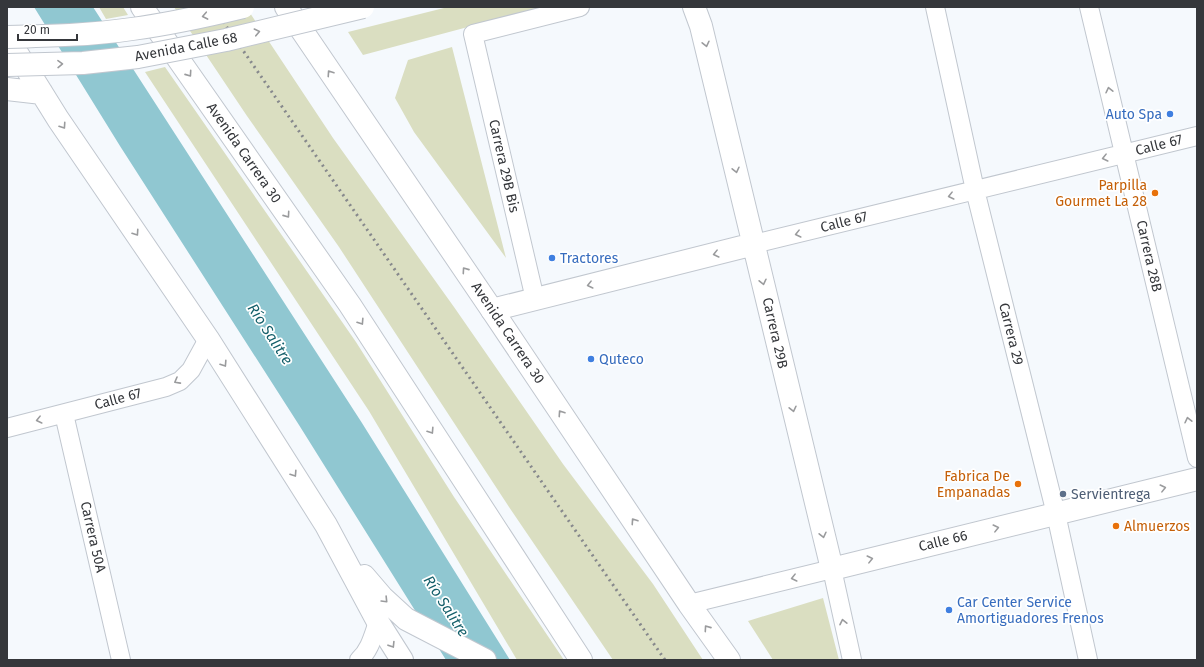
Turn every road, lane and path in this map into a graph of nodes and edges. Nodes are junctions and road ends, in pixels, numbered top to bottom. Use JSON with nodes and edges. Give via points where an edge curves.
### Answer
{"nodes":[{"id":1,"x":142,"y":7,"type":"edge"},
{"id":2,"x":243,"y":7,"type":"edge"},
{"id":3,"x":286,"y":7,"type":"edge"},
{"id":4,"x":363,"y":7,"type":"edge"},
{"id":5,"x":580,"y":7,"type":"edge"},
{"id":6,"x":694,"y":7,"type":"edge"},
{"id":7,"x":935,"y":7,"type":"edge"},
{"id":8,"x":1089,"y":7,"type":"edge"},
{"id":9,"x":7,"y":37,"type":"edge"},
{"id":10,"x":7,"y":65,"type":"edge"},
{"id":11,"x":7,"y":88,"type":"edge"},
{"id":12,"x":42,"y":93,"type":"junction"},
{"id":13,"x":1197,"y":136,"type":"edge"},
{"id":14,"x":1124,"y":154,"type":"junction"},
{"id":15,"x":975,"y":190,"type":"junction"},
{"id":16,"x":754,"y":244,"type":"junction"},
{"id":17,"x":535,"y":299,"type":"junction"},
{"id":18,"x":492,"y":310,"type":"junction"},
{"id":19,"x":208,"y":339,"type":"junction"},
{"id":20,"x":64,"y":414,"type":"junction"},
{"id":21,"x":7,"y":428,"type":"edge"},
{"id":22,"x":1197,"y":458,"type":"edge"},
{"id":23,"x":1197,"y":479,"type":"edge"},
{"id":24,"x":1056,"y":514,"type":"junction"},
{"id":25,"x":326,"y":525,"type":"junction"},
{"id":26,"x":832,"y":568,"type":"junction"},
{"id":27,"x":690,"y":604,"type":"junction"},
{"id":28,"x":378,"y":622,"type":"junction"},
{"id":29,"x":121,"y":660,"type":"edge"},
{"id":30,"x":359,"y":660,"type":"edge"},
{"id":31,"x":402,"y":660,"type":"edge"},
{"id":32,"x":485,"y":660,"type":"edge"},
{"id":33,"x":581,"y":660,"type":"edge"},
{"id":34,"x":729,"y":660,"type":"edge"},
{"id":35,"x":852,"y":660,"type":"edge"},
{"id":36,"x":1088,"y":660,"type":"edge"}],
"edges":[{"from":1,"to":33,"type":"main road","name":"Avenida Carrera 30","one_way":true,"via":[[350,305]]},
{"from":2,"to":9,"type":"main road","name":"Avenida Calle 68","one_way":true,"bridge":true,"via":[[132,29],[64,36]]},
{"from":18,"to":3,"type":"main road","name":"Avenida Carrera 30","one_way":true},
{"from":10,"to":4,"type":"main road","name":"Avenida Calle 68","one_way":true,"bridge":true,"via":[[83,63],[138,57],[226,40]]},
{"from":5,"to":17,"type":"street","name":"Carrera 29B Bis","via":[[472,34]]},
{"from":6,"to":16,"type":"main road","name":"Carrera 29B","one_way":true,"via":[[702,26]]},
{"from":7,"to":15,"type":"street","name":"Carrera 29"},
{"from":14,"to":8,"type":"street","name":"Carrera 28B","one_way":true},
{"from":9,"to":12,"type":"main road"},
{"from":11,"to":12,"type":"main road"},
{"from":12,"to":19,"type":"main road","one_way":true},
{"from":13,"to":14,"type":"street","name":"Calle 67"},
{"from":14,"to":15,"type":"street","name":"Calle 67","one_way":true},
{"from":22,"to":14,"type":"street","name":"Carrera 28B","one_way":true},
{"from":15,"to":16,"type":"street","name":"Calle 67","one_way":true},
{"from":15,"to":24,"type":"street","name":"Carrera 29"},
{"from":16,"to":17,"type":"main road","name":"Calle 67","one_way":true},
{"from":16,"to":26,"type":"main road","name":"Carrera 29B","one_way":true},
{"from":17,"to":18,"type":"main road","name":"Calle 67"},
{"from":27,"to":18,"type":"main road","name":"Avenida Carrera 30","one_way":true},
{"from":19,"to":20,"type":"street","name":"Calle 67","one_way":true,"via":[[191,370],[180,381]]},
{"from":19,"to":25,"type":"main road","one_way":true},
{"from":20,"to":21,"type":"street","name":"Calle 67","one_way":true},
{"from":20,"to":29,"type":"street","name":"Carrera 50A"},
{"from":24,"to":23,"type":"main road","name":"Calle 66","one_way":true},
{"from":26,"to":24,"type":"main road","name":"Calle 66","one_way":true},
{"from":24,"to":36,"type":"street","name":"Carrera 29"},
{"from":25,"to":28,"type":"main road"},
{"from":25,"to":32,"type":"main road","one_way":true,"via":[[382,598],[402,615],[418,626]]},
{"from":26,"to":27,"type":"street","name":"Calle 66","one_way":true},
{"from":35,"to":26,"type":"street","name":"Carrera 29B","one_way":true},
{"from":34,"to":27,"type":"main road","name":"Avenida Carrera 30","one_way":true},
{"from":28,"to":30,"type":"street","via":[[371,643]]},
{"from":28,"to":31,"type":"main road","one_way":true}]}
